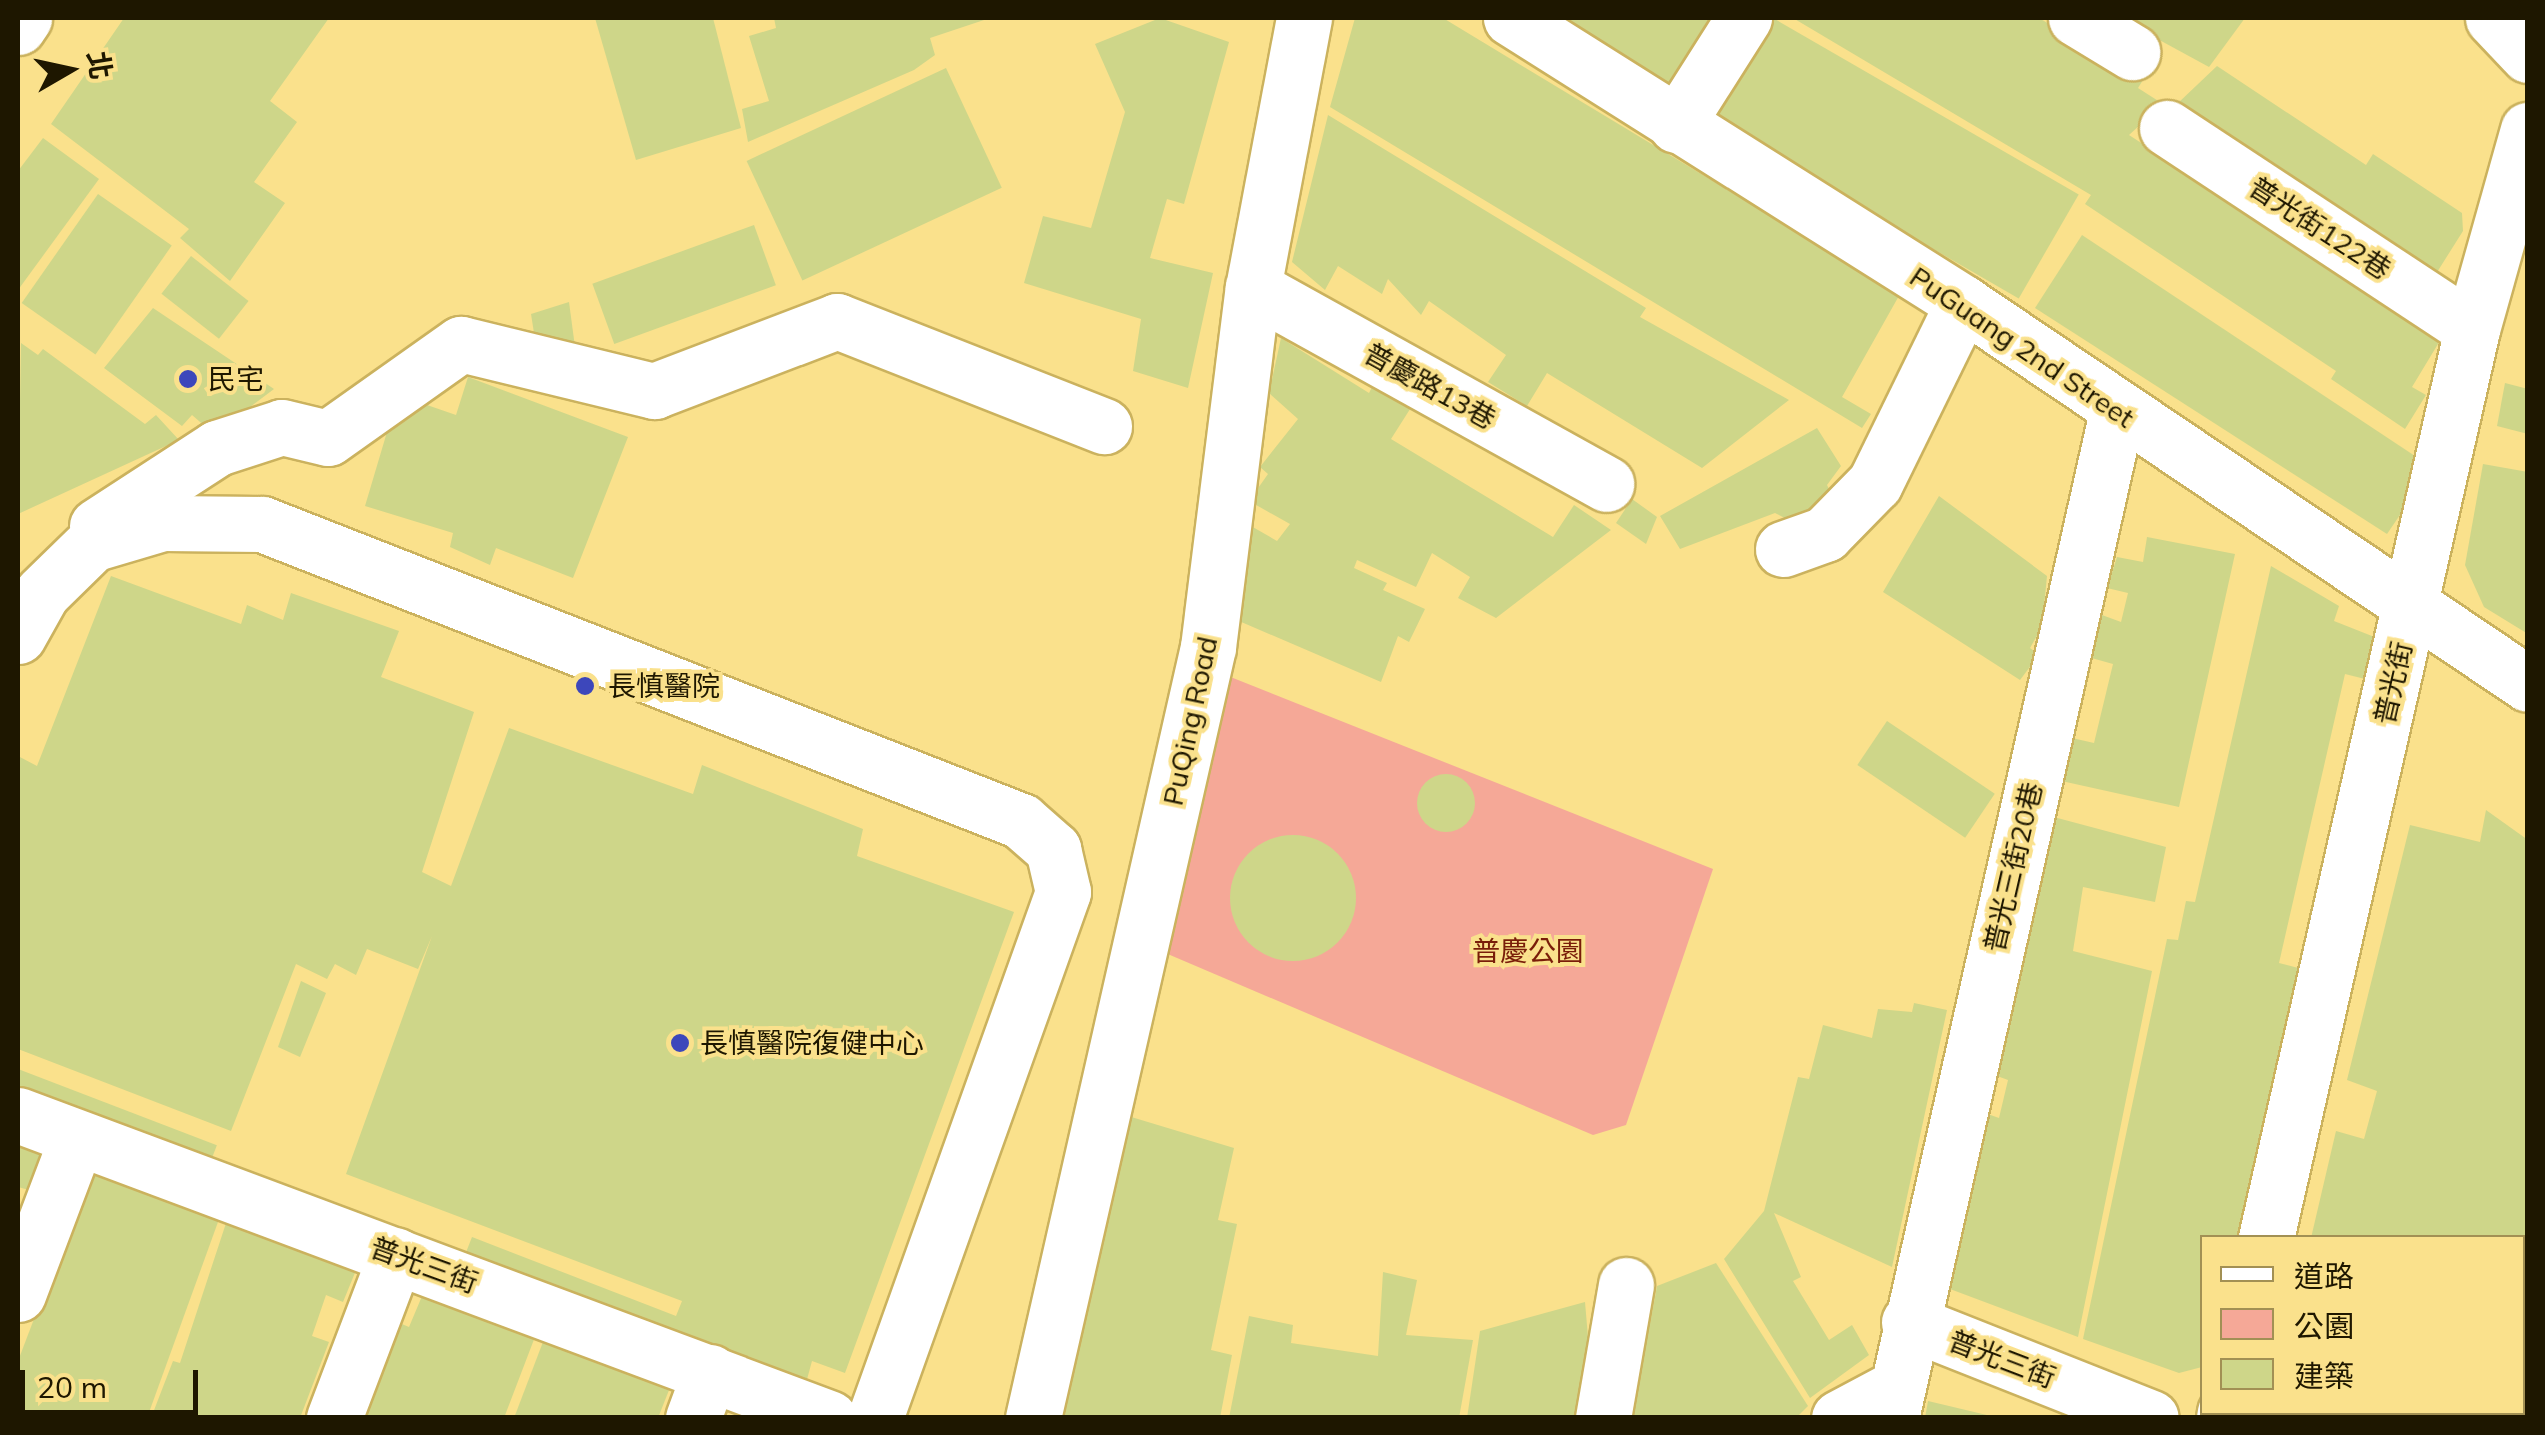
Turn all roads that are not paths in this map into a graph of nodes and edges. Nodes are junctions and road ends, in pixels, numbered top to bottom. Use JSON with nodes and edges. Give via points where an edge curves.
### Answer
{"nodes":[{"id":1,"x":24,"y":18,"type":"edge"},
{"id":2,"x":1304,"y":18,"type":"edge"},
{"id":3,"x":1511,"y":18,"type":"edge"},
{"id":4,"x":1744,"y":18,"type":"edge"},
{"id":5,"x":2076,"y":18,"type":"edge"},
{"id":6,"x":2492,"y":18,"type":"edge"},
{"id":7,"x":18,"y":27,"type":"edge"},
{"id":8,"x":2132,"y":52,"type":"dead end"},
{"id":9,"x":2528,"y":55,"type":"edge"},
{"id":10,"x":1676,"y":126,"type":"junction"},
{"id":11,"x":2167,"y":128,"type":"dead end"},
{"id":12,"x":2528,"y":130,"type":"edge"},
{"id":13,"x":1253,"y":288,"type":"junction"},
{"id":14,"x":1963,"y":304,"type":"junction"},
{"id":15,"x":2472,"y":329,"type":"junction"},
{"id":16,"x":2117,"y":412,"type":"junction"},
{"id":17,"x":1104,"y":426,"type":"dead end"},
{"id":18,"x":1606,"y":484,"type":"dead end"},
{"id":19,"x":1783,"y":549,"type":"dead end"},
{"id":20,"x":18,"y":578,"type":"edge"},
{"id":21,"x":2411,"y":608,"type":"junction"},
{"id":22,"x":18,"y":636,"type":"edge"},
{"id":23,"x":2528,"y":684,"type":"edge"},
{"id":24,"x":18,"y":1114,"type":"edge"},
{"id":25,"x":77,"y":1138,"type":"junction"},
{"id":26,"x":2267,"y":1235,"type":"edge"},
{"id":27,"x":396,"y":1255,"type":"junction"},
{"id":28,"x":1626,"y":1285,"type":"dead end"},
{"id":29,"x":18,"y":1294,"type":"edge"},
{"id":30,"x":1909,"y":1322,"type":"junction"},
{"id":31,"x":701,"y":1395,"type":"edge"},
{"id":32,"x":1894,"y":1402,"type":"edge"},
{"id":33,"x":334,"y":1418,"type":"edge"},
{"id":34,"x":829,"y":1418,"type":"edge"},
{"id":35,"x":874,"y":1418,"type":"edge"},
{"id":36,"x":1032,"y":1418,"type":"edge"},
{"id":37,"x":1603,"y":1418,"type":"edge"},
{"id":38,"x":1839,"y":1418,"type":"edge"},
{"id":39,"x":2151,"y":1418,"type":"edge"}],
"edges":[{"from":1,"to":7,"type":"main road"},
{"from":2,"to":13,"type":"main road","name":"PuQing Road"},
{"from":3,"to":10,"type":"main road","name":"PuGuang 2nd Street"},
{"from":4,"to":10,"type":"main road"},
{"from":5,"to":8,"type":"main road"},
{"from":6,"to":9,"type":"main road"},
{"from":10,"to":14,"type":"main road","name":"PuGuang 2nd Street"},
{"from":11,"to":15,"type":"main road","name":"普光街122巷"},
{"from":12,"to":15,"type":"main road","name":"普光街"},
{"from":13,"to":18,"type":"main road","name":"普慶路13巷"},
{"from":13,"to":36,"type":"main road","name":"PuQing Road","via":[[1208,646]]},
{"from":14,"to":16,"type":"main road","name":"PuGuang 2nd Street"},
{"from":14,"to":19,"type":"main road","via":[[1875,483],[1825,534]]},
{"from":15,"to":21,"type":"main road","name":"普光街"},
{"from":16,"to":21,"type":"main road","name":"PuGuang 2nd Street"},
{"from":16,"to":30,"type":"main road","name":"普光三街20巷"},
{"from":17,"to":20,"type":"main road","via":[[837,321],[654,391],[461,344],[328,438],[282,427],[217,448]]},
{"from":21,"to":23,"type":"main road","name":"PuGuang 2nd Street"},
{"from":21,"to":26,"type":"main road","name":"普光街"},
{"from":22,"to":35,"type":"main road","via":[[42,593],[92,544],[163,523],[262,524],[1021,821],[1053,850],[1063,892]]},
{"from":24,"to":25,"type":"main road","name":"普光三街"},
{"from":25,"to":27,"type":"main road","name":"普光三街"},
{"from":25,"to":29,"type":"main road"},
{"from":27,"to":31,"type":"main road","name":"普光三街"},
{"from":27,"to":33,"type":"main road"},
{"from":28,"to":37,"type":"main road"},
{"from":30,"to":32,"type":"main road","name":"普光三街20巷"},
{"from":30,"to":39,"type":"main road","name":"普光三街"},
{"from":31,"to":34,"type":"main road","name":"普光三街"},
{"from":32,"to":38,"type":"main road"}]}
